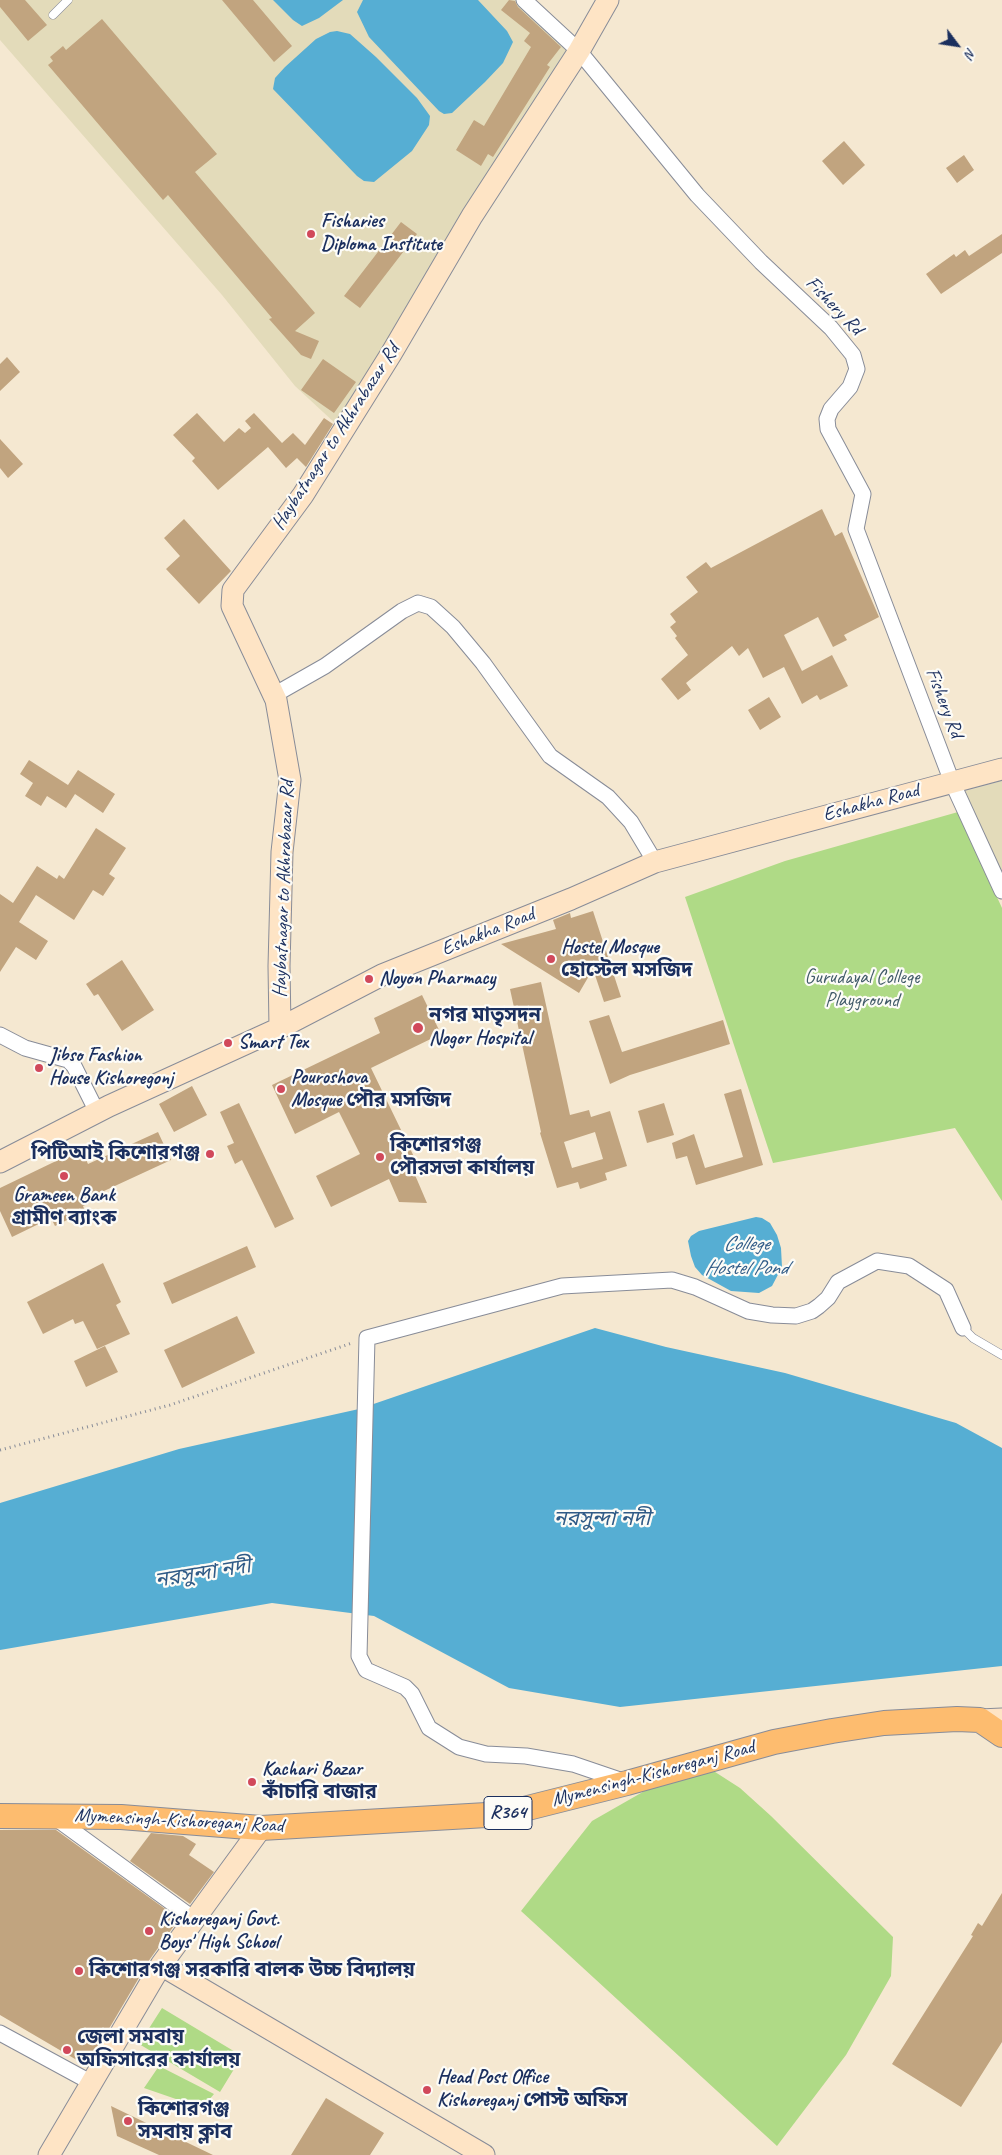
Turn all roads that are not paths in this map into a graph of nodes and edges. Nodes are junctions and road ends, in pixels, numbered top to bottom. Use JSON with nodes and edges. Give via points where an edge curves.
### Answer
{"nodes":[{"id":1,"x":68,"y":0,"type":"edge"},
{"id":2,"x":524,"y":0,"type":"edge"},
{"id":3,"x":608,"y":0,"type":"edge"},
{"id":4,"x":53,"y":15,"type":"dead end"},
{"id":5,"x":579,"y":51,"type":"junction"},
{"id":6,"x":274,"y":695,"type":"junction"},
{"id":7,"x":1002,"y":769,"type":"edge"},
{"id":8,"x":952,"y":782,"type":"junction"},
{"id":9,"x":655,"y":862,"type":"junction"},
{"id":10,"x":1002,"y":891,"type":"edge"},
{"id":11,"x":280,"y":1028,"type":"junction"},
{"id":12,"x":0,"y":1035,"type":"edge"},
{"id":13,"x":97,"y":1112,"type":"junction"},
{"id":14,"x":0,"y":1162,"type":"edge"},
{"id":15,"x":963,"y":1328,"type":"joint"},
{"id":16,"x":1002,"y":1355,"type":"edge"},
{"id":17,"x":991,"y":1720,"type":"edge"},
{"id":18,"x":1002,"y":1735,"type":"edge"},
{"id":19,"x":627,"y":1783,"type":"junction"},
{"id":20,"x":52,"y":1815,"type":"junction"},
{"id":21,"x":0,"y":1816,"type":"edge"},
{"id":22,"x":261,"y":1828,"type":"junction"},
{"id":23,"x":194,"y":1919,"type":"junction"},
{"id":24,"x":161,"y":1965,"type":"junction"},
{"id":25,"x":0,"y":2032,"type":"edge"},
{"id":26,"x":92,"y":2083,"type":"junction"},
{"id":27,"x":49,"y":2155,"type":"edge"},
{"id":28,"x":484,"y":2155,"type":"edge"}],
"edges":[{"from":1,"to":4,"type":"lane"},
{"from":2,"to":5,"type":"street","name":"Fishery Rd"},
{"from":3,"to":5,"type":"street","name":"Haybatnagar to Akhrabazar Rd"},
{"from":5,"to":6,"type":"street","name":"Haybatnagar to Akhrabazar Rd","via":[[472,216],[303,495],[233,590],[232,606]]},
{"from":5,"to":8,"type":"street","name":"Fishery Rd","via":[[697,195],[853,355],[857,369],[850,387],[831,409],[828,429],[863,494],[856,529]]},
{"from":6,"to":9,"type":"street","via":[[325,666],[402,611],[418,603],[430,607],[453,627],[483,663],[550,756],[608,797],[631,822]]},
{"from":6,"to":11,"type":"street","name":"Haybatnagar to Akhrabazar Rd","via":[[290,780],[282,852]]},
{"from":7,"to":8,"type":"street","name":"Eshakha Road"},
{"from":8,"to":9,"type":"street","name":"Eshakha Road"},
{"from":8,"to":10,"type":"street","name":"Fishery Rd"},
{"from":9,"to":11,"type":"street","name":"Eshakha Road","via":[[382,976]]},
{"from":11,"to":13,"type":"street","name":"Eshakha Road"},
{"from":12,"to":13,"type":"street","via":[[26,1048],[68,1060]]},
{"from":13,"to":14,"type":"street","name":"Eshakha Road"},
{"from":15,"to":16,"type":"lane","via":[[973,1338]]},
{"from":15,"to":19,"type":"street","via":[[946,1290],[910,1266],[877,1261],[838,1282],[828,1298],[812,1312],[796,1316],[748,1311],[695,1287],[672,1280],[652,1281],[562,1286],[367,1338],[358,1656],[366,1670],[405,1687],[412,1694],[429,1728],[460,1747],[486,1754],[526,1756],[573,1764]]},
{"from":17,"to":18,"type":"main road","name":"Mymensingh-Kishoreganj Road","number":"R364"},
{"from":17,"to":19,"type":"main road","name":"Mymensingh-Kishoreganj Road","number":"R364","via":[[884,1723],[832,1731],[774,1742]]},
{"from":19,"to":22,"type":"main road","name":"Mymensingh-Kishoreganj Road","number":"R364","via":[[504,1814]]},
{"from":20,"to":21,"type":"main road","name":"Mymensingh-Kishoreganj Road","number":"R364"},
{"from":20,"to":22,"type":"main road","name":"Mymensingh-Kishoreganj Road","number":"R364"},
{"from":20,"to":23,"type":"street"},
{"from":22,"to":23,"type":"street"},
{"from":23,"to":24,"type":"street"},
{"from":24,"to":26,"type":"street"},
{"from":24,"to":28,"type":"street"},
{"from":25,"to":26,"type":"street"},
{"from":26,"to":27,"type":"street"}]}
